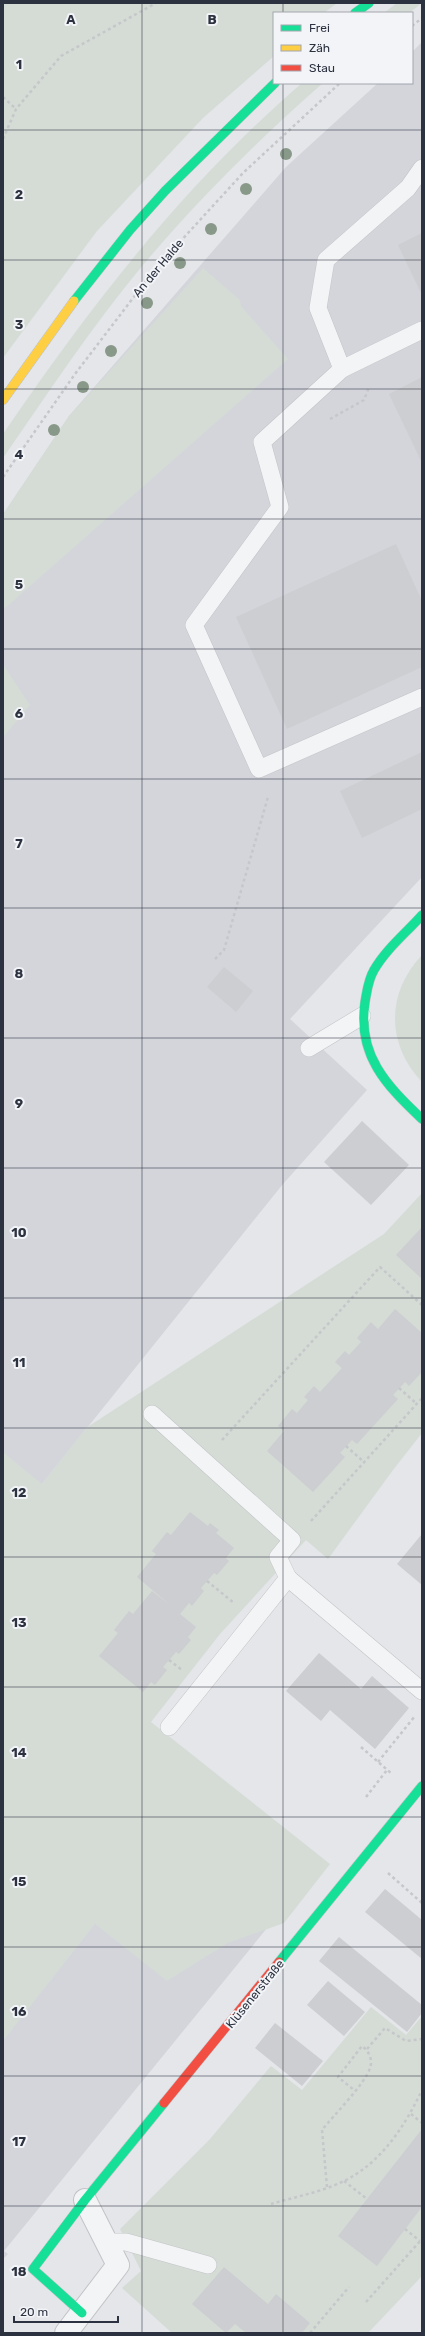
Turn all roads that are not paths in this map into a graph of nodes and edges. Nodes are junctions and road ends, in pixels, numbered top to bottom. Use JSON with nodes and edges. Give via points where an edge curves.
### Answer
{"nodes":[{"id":1,"x":368,"y":3,"type":"edge"},
{"id":2,"x":356,"y":12,"type":"edge"},
{"id":3,"x":274,"y":84,"type":"edge"},
{"id":4,"x":422,"y":168,"type":"edge"},
{"id":5,"x":415,"y":184,"type":"edge"},
{"id":6,"x":422,"y":330,"type":"edge"},
{"id":7,"x":342,"y":369,"type":"junction"},
{"id":8,"x":3,"y":400,"type":"edge"},
{"id":9,"x":422,"y":697,"type":"edge"},
{"id":10,"x":422,"y":916,"type":"edge"},
{"id":11,"x":362,"y":1016,"type":"junction"},
{"id":12,"x":309,"y":1048,"type":"dead end"},
{"id":13,"x":422,"y":1119,"type":"edge"},
{"id":14,"x":152,"y":1414,"type":"dead end"},
{"id":15,"x":288,"y":1578,"type":"junction"},
{"id":16,"x":422,"y":1691,"type":"edge"},
{"id":17,"x":169,"y":1727,"type":"dead end"},
{"id":18,"x":422,"y":1786,"type":"edge"},
{"id":19,"x":85,"y":2200,"type":"junction"},
{"id":20,"x":106,"y":2242,"type":"junction"},
{"id":21,"x":208,"y":2265,"type":"dead end"},
{"id":22,"x":82,"y":2313,"type":"junction"},
{"id":23,"x":66,"y":2333,"type":"edge"}],
"edges":[{"from":1,"to":2,"type":"street"},
{"from":3,"to":8,"type":"street","via":[[223,131],[150,207],[81,292]]},
{"from":4,"to":5,"type":"lane"},
{"from":5,"to":7,"type":"lane","via":[[326,260],[318,308]]},
{"from":6,"to":7,"type":"lane"},
{"from":7,"to":9,"type":"lane","via":[[262,442],[280,507],[194,624],[259,769]]},
{"from":10,"to":11,"type":"street","via":[[375,968],[370,978]]},
{"from":11,"to":12,"type":"lane"},
{"from":11,"to":13,"type":"street","via":[[362,1033],[369,1057],[397,1097]]},
{"from":14,"to":15,"type":"lane","via":[[292,1540],[278,1557]]},
{"from":15,"to":16,"type":"lane"},
{"from":15,"to":17,"type":"lane"},
{"from":18,"to":19,"type":"street","name":"Klüsenerstraße"},
{"from":19,"to":20,"type":"street"},
{"from":19,"to":22,"type":"street","name":"Klüsenerstraße","via":[[33,2269]]},
{"from":20,"to":21,"type":"lane","via":[[126,2242]]},
{"from":20,"to":22,"type":"street","via":[[118,2265]]},
{"from":22,"to":23,"type":"street"}]}
